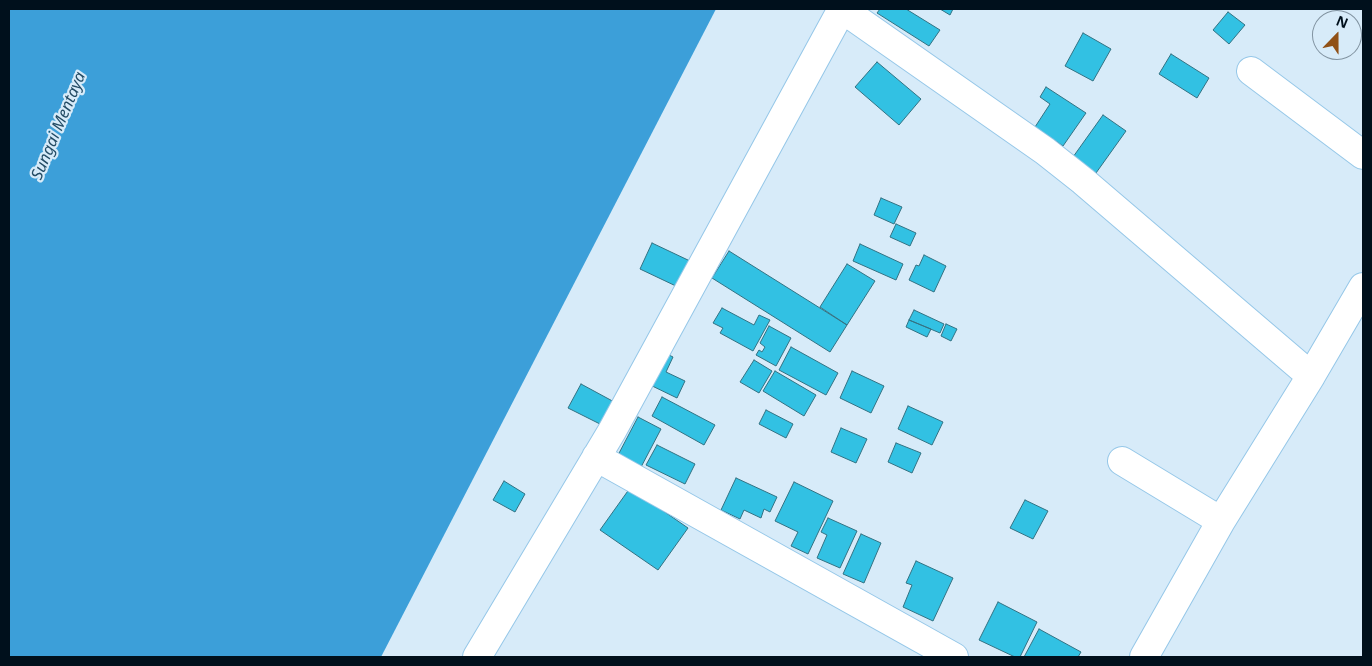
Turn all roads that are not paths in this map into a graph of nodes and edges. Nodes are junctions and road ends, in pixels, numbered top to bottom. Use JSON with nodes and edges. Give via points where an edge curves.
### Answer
{"nodes":[{"id":1,"x":842,"y":9,"type":"edge"},
{"id":2,"x":1251,"y":71,"type":"dead end"},
{"id":3,"x":1363,"y":155,"type":"edge"},
{"id":4,"x":1363,"y":287,"type":"edge"},
{"id":5,"x":1311,"y":376,"type":"junction"},
{"id":6,"x":596,"y":458,"type":"junction"},
{"id":7,"x":1122,"y":461,"type":"dead end"},
{"id":8,"x":1221,"y":521,"type":"junction"},
{"id":9,"x":477,"y":657,"type":"edge"},
{"id":10,"x":954,"y":657,"type":"edge"},
{"id":11,"x":1144,"y":657,"type":"edge"}],
"edges":[{"from":1,"to":5,"type":"street","via":[[1053,157]]},
{"from":1,"to":6,"type":"street"},
{"from":2,"to":3,"type":"street"},
{"from":4,"to":5,"type":"street"},
{"from":5,"to":8,"type":"street"},
{"from":6,"to":9,"type":"street"},
{"from":6,"to":10,"type":"street"},
{"from":7,"to":8,"type":"street"},
{"from":8,"to":11,"type":"street"}]}
